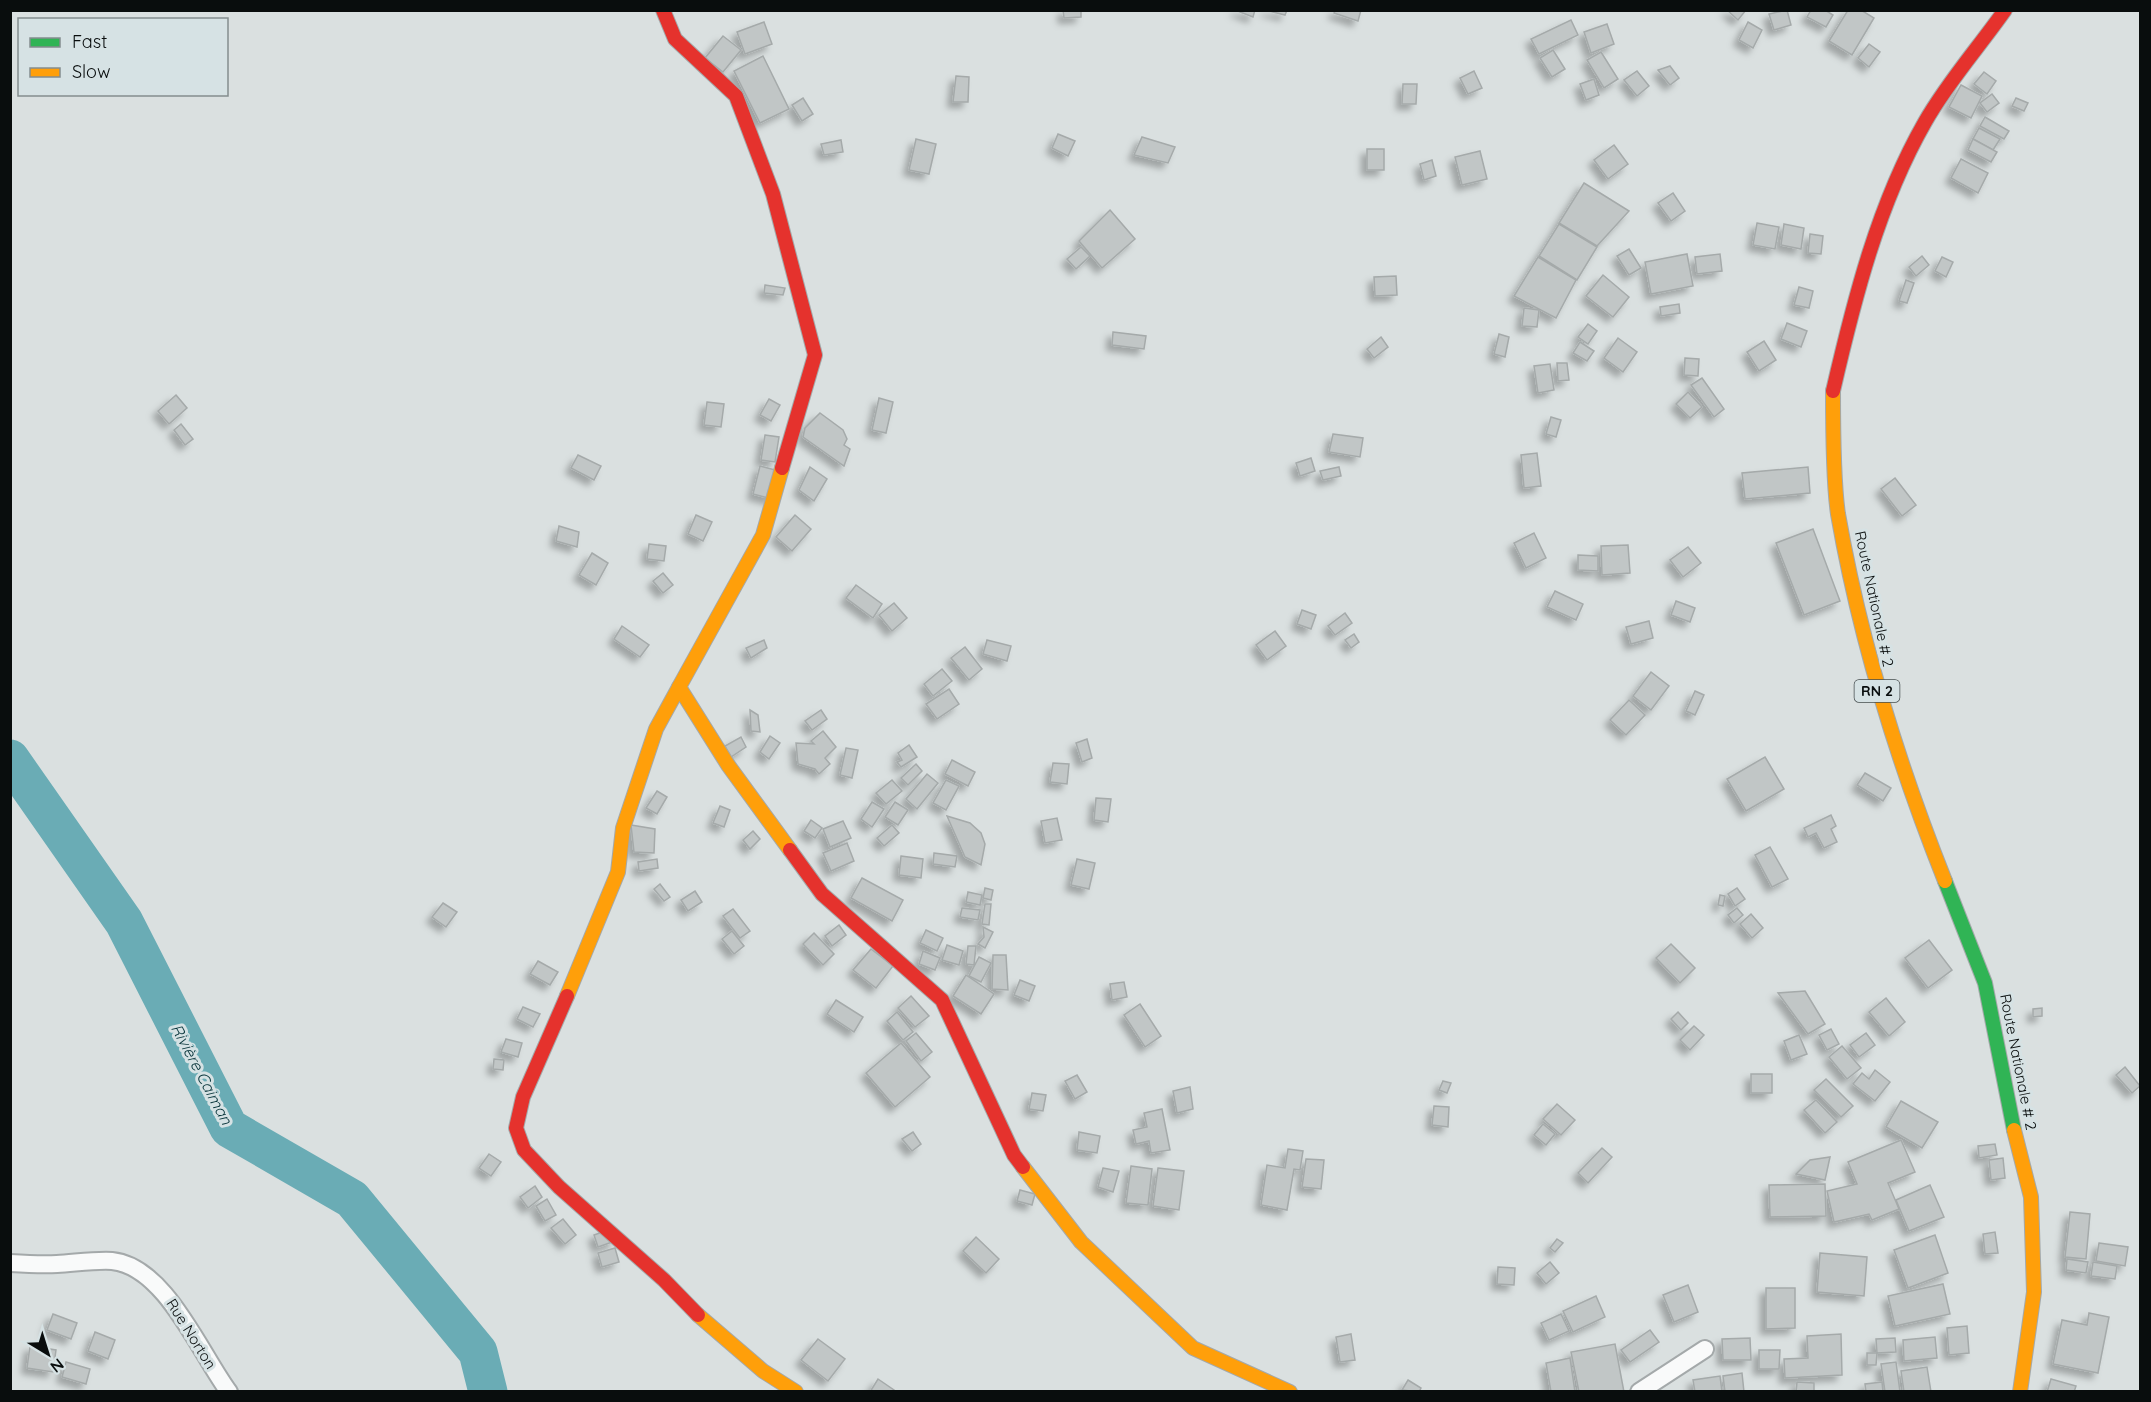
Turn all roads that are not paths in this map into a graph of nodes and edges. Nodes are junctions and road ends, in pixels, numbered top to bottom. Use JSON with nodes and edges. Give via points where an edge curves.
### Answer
{"nodes":[{"id":1,"x":663,"y":10,"type":"edge"},
{"id":2,"x":2005,"y":10,"type":"edge"},
{"id":3,"x":679,"y":687,"type":"junction"},
{"id":4,"x":10,"y":1263,"type":"edge"},
{"id":5,"x":1705,"y":1349,"type":"dead end"},
{"id":6,"x":229,"y":1392,"type":"edge"},
{"id":7,"x":796,"y":1392,"type":"edge"},
{"id":8,"x":1290,"y":1392,"type":"edge"},
{"id":9,"x":1639,"y":1392,"type":"edge"},
{"id":10,"x":2020,"y":1392,"type":"edge"}],
"edges":[{"from":1,"to":3,"type":"street","via":[[675,39],[736,96],[773,195],[815,355],[763,535]]},
{"from":2,"to":10,"type":"street","name":"Route Nationale # 2","number":"RN 2","via":[[1925,122],[1888,202],[1854,301],[1833,393],[1838,512],[1874,678],[1918,814],[1985,983],[2005,1096],[2031,1197],[2034,1292]]},
{"from":3,"to":7,"type":"street","via":[[656,729],[623,828],[618,872],[523,1097],[516,1128],[524,1150],[559,1187],[698,1315],[763,1371]]},
{"from":3,"to":8,"type":"street","via":[[728,765],[822,894],[942,1000],[1014,1155],[1081,1242],[1193,1348]]},
{"from":4,"to":6,"type":"street","name":"Rue Norton","via":[[114,1261],[146,1274],[166,1294]]},
{"from":5,"to":9,"type":"street"}]}
